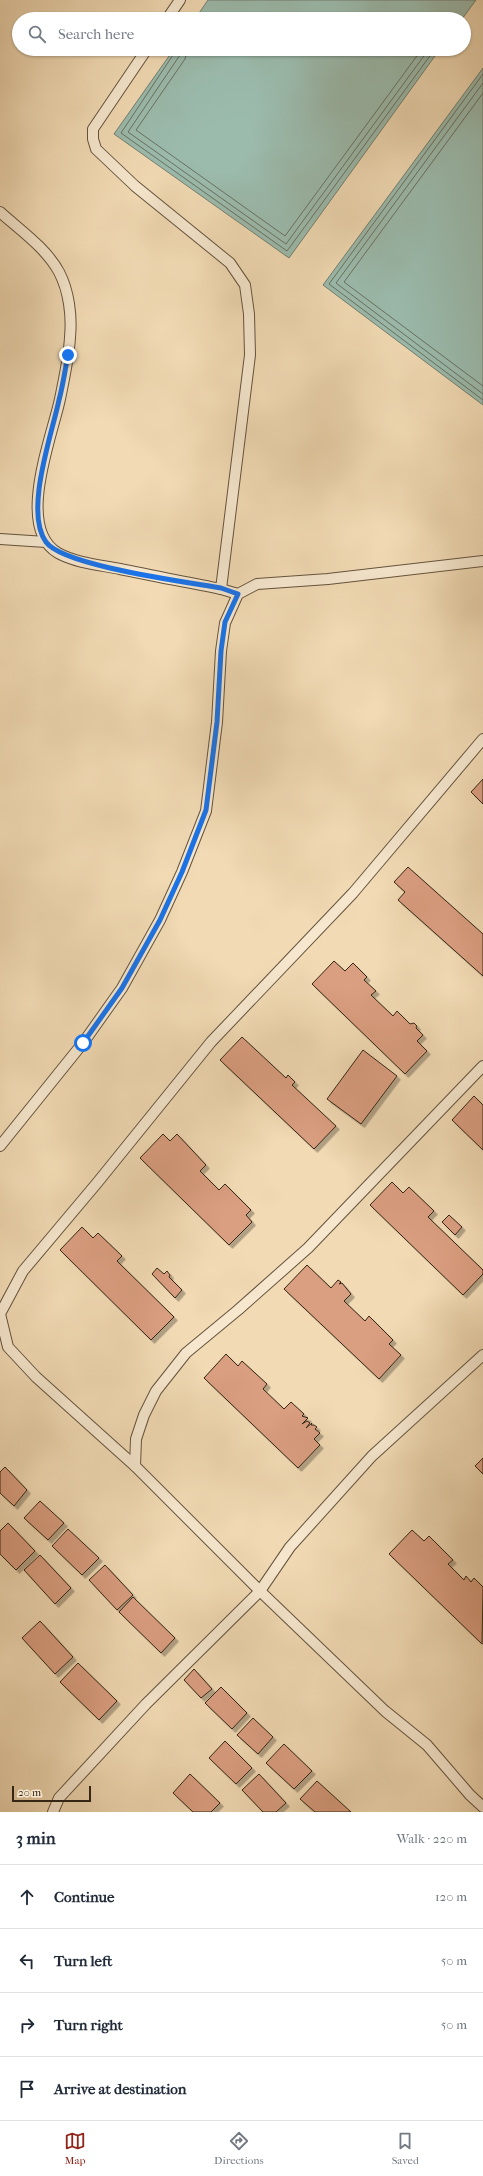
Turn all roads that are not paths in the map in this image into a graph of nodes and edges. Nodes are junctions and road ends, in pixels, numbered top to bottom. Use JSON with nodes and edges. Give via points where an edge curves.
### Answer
{"nodes":[{"id":1,"x":180,"y":0,"type":"edge"},
{"id":2,"x":172,"y":12,"type":"edge"},
{"id":3,"x":142,"y":56,"type":"edge"},
{"id":4,"x":0,"y":212,"type":"edge"},
{"id":5,"x":0,"y":539,"type":"edge"},
{"id":6,"x":46,"y":542,"type":"junction"},
{"id":7,"x":483,"y":561,"type":"edge"},
{"id":8,"x":221,"y":588,"type":"junction"},
{"id":9,"x":238,"y":594,"type":"junction"},
{"id":10,"x":483,"y":739,"type":"edge"},
{"id":11,"x":483,"y":1066,"type":"edge"},
{"id":12,"x":0,"y":1146,"type":"edge"},
{"id":13,"x":483,"y":1355,"type":"edge"},
{"id":14,"x":135,"y":1466,"type":"junction"},
{"id":15,"x":260,"y":1591,"type":"junction"},
{"id":16,"x":483,"y":1807,"type":"edge"},
{"id":17,"x":53,"y":1812,"type":"edge"}],
"edges":[{"from":1,"to":2,"type":"lane"},
{"from":3,"to":8,"type":"lane","via":[[93,129],[96,149],[135,186],[230,263],[245,285],[250,314],[250,355]]},
{"from":4,"to":6,"type":"lane","via":[[41,249],[59,272],[71,316],[68,355],[37,504],[40,528]]},
{"from":5,"to":6,"type":"lane"},
{"from":6,"to":8,"type":"lane","via":[[59,553],[91,564]]},
{"from":7,"to":9,"type":"lane","via":[[328,579],[257,584]]},
{"from":8,"to":9,"type":"lane"},
{"from":9,"to":12,"type":"lane","via":[[225,622],[217,722],[206,810],[182,872],[160,920],[122,988],[83,1043]]},
{"from":10,"to":14,"type":"lane","via":[[353,893],[211,1042],[22,1271],[0,1314],[8,1347],[36,1377]]},
{"from":11,"to":14,"type":"lane","via":[[308,1248],[186,1353],[156,1391],[144,1415],[136,1439]]},
{"from":13,"to":15,"type":"lane","via":[[372,1456],[290,1547]]},
{"from":14,"to":15,"type":"lane"},
{"from":15,"to":16,"type":"lane","via":[[385,1712],[427,1745]]},
{"from":15,"to":17,"type":"lane","via":[[146,1704],[59,1798]]}]}
